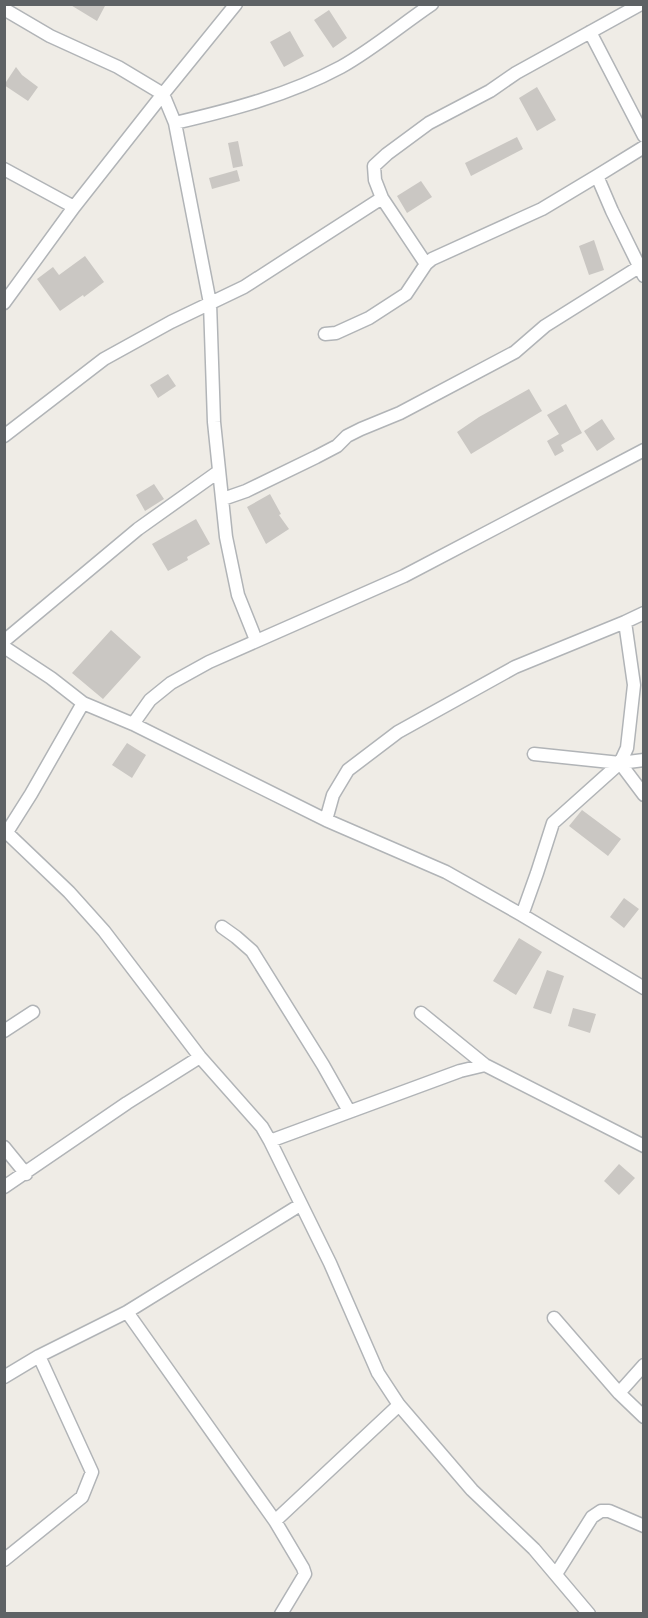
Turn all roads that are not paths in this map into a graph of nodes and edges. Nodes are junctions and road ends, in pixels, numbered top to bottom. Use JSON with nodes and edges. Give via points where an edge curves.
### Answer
{"nodes":[{"id":1,"x":236,"y":4,"type":"edge"},
{"id":2,"x":432,"y":4,"type":"edge"},
{"id":3,"x":641,"y":4,"type":"edge"},
{"id":4,"x":4,"y":9,"type":"edge"},
{"id":5,"x":590,"y":32,"type":"junction"},
{"id":6,"x":163,"y":94,"type":"junction"},
{"id":7,"x":175,"y":123,"type":"junction"},
{"id":8,"x":644,"y":136,"type":"edge"},
{"id":9,"x":644,"y":147,"type":"edge"},
{"id":10,"x":4,"y":169,"type":"edge"},
{"id":11,"x":597,"y":176,"type":"junction"},
{"id":12,"x":382,"y":198,"type":"junction"},
{"id":13,"x":74,"y":207,"type":"junction"},
{"id":14,"x":426,"y":264,"type":"junction"},
{"id":15,"x":641,"y":272,"type":"edge"},
{"id":16,"x":4,"y":303,"type":"edge"},
{"id":17,"x":210,"y":303,"type":"junction"},
{"id":18,"x":325,"y":334,"type":"dead end"},
{"id":19,"x":4,"y":436,"type":"edge"},
{"id":20,"x":644,"y":450,"type":"edge"},
{"id":21,"x":218,"y":472,"type":"junction"},
{"id":22,"x":223,"y":499,"type":"junction"},
{"id":23,"x":644,"y":613,"type":"edge"},
{"id":24,"x":625,"y":622,"type":"junction"},
{"id":25,"x":256,"y":640,"type":"junction"},
{"id":26,"x":4,"y":641,"type":"edge"},
{"id":27,"x":4,"y":647,"type":"edge"},
{"id":28,"x":83,"y":703,"type":"junction"},
{"id":29,"x":133,"y":724,"type":"junction"},
{"id":30,"x":534,"y":754,"type":"dead end"},
{"id":31,"x":644,"y":760,"type":"edge"},
{"id":32,"x":620,"y":763,"type":"junction"},
{"id":33,"x":644,"y":795,"type":"edge"},
{"id":34,"x":326,"y":820,"type":"junction"},
{"id":35,"x":6,"y":831,"type":"edge"},
{"id":36,"x":522,"y":915,"type":"junction"},
{"id":37,"x":222,"y":927,"type":"dead end"},
{"id":38,"x":644,"y":988,"type":"edge"},
{"id":39,"x":33,"y":1012,"type":"dead end"},
{"id":40,"x":422,"y":1013,"type":"dead end"},
{"id":41,"x":4,"y":1031,"type":"edge"},
{"id":42,"x":200,"y":1057,"type":"junction"},
{"id":43,"x":485,"y":1065,"type":"junction"},
{"id":44,"x":349,"y":1111,"type":"junction"},
{"id":45,"x":270,"y":1141,"type":"junction"},
{"id":46,"x":644,"y":1146,"type":"edge"},
{"id":47,"x":4,"y":1147,"type":"edge"},
{"id":48,"x":26,"y":1174,"type":"junction"},
{"id":49,"x":4,"y":1187,"type":"edge"},
{"id":50,"x":300,"y":1205,"type":"junction"},
{"id":51,"x":127,"y":1312,"type":"junction"},
{"id":52,"x":554,"y":1318,"type":"dead end"},
{"id":53,"x":39,"y":1356,"type":"junction"},
{"id":54,"x":644,"y":1365,"type":"edge"},
{"id":55,"x":4,"y":1377,"type":"edge"},
{"id":56,"x":619,"y":1393,"type":"junction"},
{"id":57,"x":399,"y":1406,"type":"junction"},
{"id":58,"x":644,"y":1418,"type":"edge"},
{"id":59,"x":275,"y":1521,"type":"junction"},
{"id":60,"x":644,"y":1526,"type":"edge"},
{"id":61,"x":4,"y":1560,"type":"edge"},
{"id":62,"x":556,"y":1574,"type":"junction"},
{"id":63,"x":281,"y":1614,"type":"edge"},
{"id":64,"x":589,"y":1614,"type":"edge"}],
"edges":[{"from":1,"to":6,"type":"street"},
{"from":2,"to":7,"type":"street","via":[[341,67],[226,111]]},
{"from":3,"to":5,"type":"street"},
{"from":4,"to":6,"type":"street"},
{"from":5,"to":8,"type":"street"},
{"from":5,"to":12,"type":"street","via":[[490,92],[429,123],[387,154],[374,166]]},
{"from":6,"to":7,"type":"street"},
{"from":6,"to":13,"type":"street"},
{"from":7,"to":17,"type":"street"},
{"from":9,"to":11,"type":"street"},
{"from":10,"to":13,"type":"street"},
{"from":11,"to":14,"type":"street","via":[[542,209]]},
{"from":11,"to":15,"type":"street"},
{"from":12,"to":14,"type":"street"},
{"from":12,"to":17,"type":"street","via":[[244,287]]},
{"from":13,"to":16,"type":"street"},
{"from":14,"to":18,"type":"street","via":[[406,294],[369,318]]},
{"from":15,"to":22,"type":"street","via":[[545,326],[515,352],[400,413],[347,436],[316,457]]},
{"from":17,"to":19,"type":"street","via":[[104,359]]},
{"from":17,"to":21,"type":"street"},
{"from":20,"to":25,"type":"street","via":[[404,576]]},
{"from":21,"to":22,"type":"street"},
{"from":21,"to":26,"type":"street","via":[[138,529]]},
{"from":22,"to":25,"type":"street","via":[[238,595]]},
{"from":23,"to":24,"type":"street"},
{"from":24,"to":32,"type":"street","via":[[634,686],[627,748]]},
{"from":24,"to":34,"type":"street","via":[[515,667],[398,732],[348,770],[333,795]]},
{"from":25,"to":29,"type":"street","via":[[171,683],[150,700]]},
{"from":27,"to":28,"type":"street"},
{"from":28,"to":29,"type":"street"},
{"from":28,"to":35,"type":"street"},
{"from":29,"to":34,"type":"street"},
{"from":30,"to":32,"type":"street"},
{"from":31,"to":32,"type":"street"},
{"from":32,"to":33,"type":"street"},
{"from":32,"to":36,"type":"street","via":[[553,823]]},
{"from":34,"to":36,"type":"street","via":[[446,872]]},
{"from":35,"to":42,"type":"street","via":[[104,931]]},
{"from":36,"to":38,"type":"street"},
{"from":37,"to":44,"type":"street","via":[[252,951]]},
{"from":39,"to":41,"type":"street"},
{"from":40,"to":43,"type":"street"},
{"from":42,"to":45,"type":"street"},
{"from":42,"to":48,"type":"street"},
{"from":43,"to":44,"type":"street"},
{"from":43,"to":46,"type":"street"},
{"from":44,"to":45,"type":"street"},
{"from":45,"to":50,"type":"street"},
{"from":47,"to":48,"type":"street"},
{"from":48,"to":49,"type":"street"},
{"from":50,"to":51,"type":"street"},
{"from":50,"to":57,"type":"street","via":[[378,1373]]},
{"from":51,"to":53,"type":"street"},
{"from":51,"to":59,"type":"street"},
{"from":52,"to":56,"type":"street"},
{"from":53,"to":55,"type":"street"},
{"from":53,"to":61,"type":"street","via":[[92,1472],[82,1497]]},
{"from":54,"to":56,"type":"street"},
{"from":56,"to":58,"type":"street"},
{"from":57,"to":59,"type":"street"},
{"from":57,"to":62,"type":"street","via":[[472,1490]]},
{"from":59,"to":63,"type":"street","via":[[305,1574]]},
{"from":60,"to":62,"type":"street","via":[[609,1511],[601,1512],[592,1517]]},
{"from":62,"to":64,"type":"street"}]}
